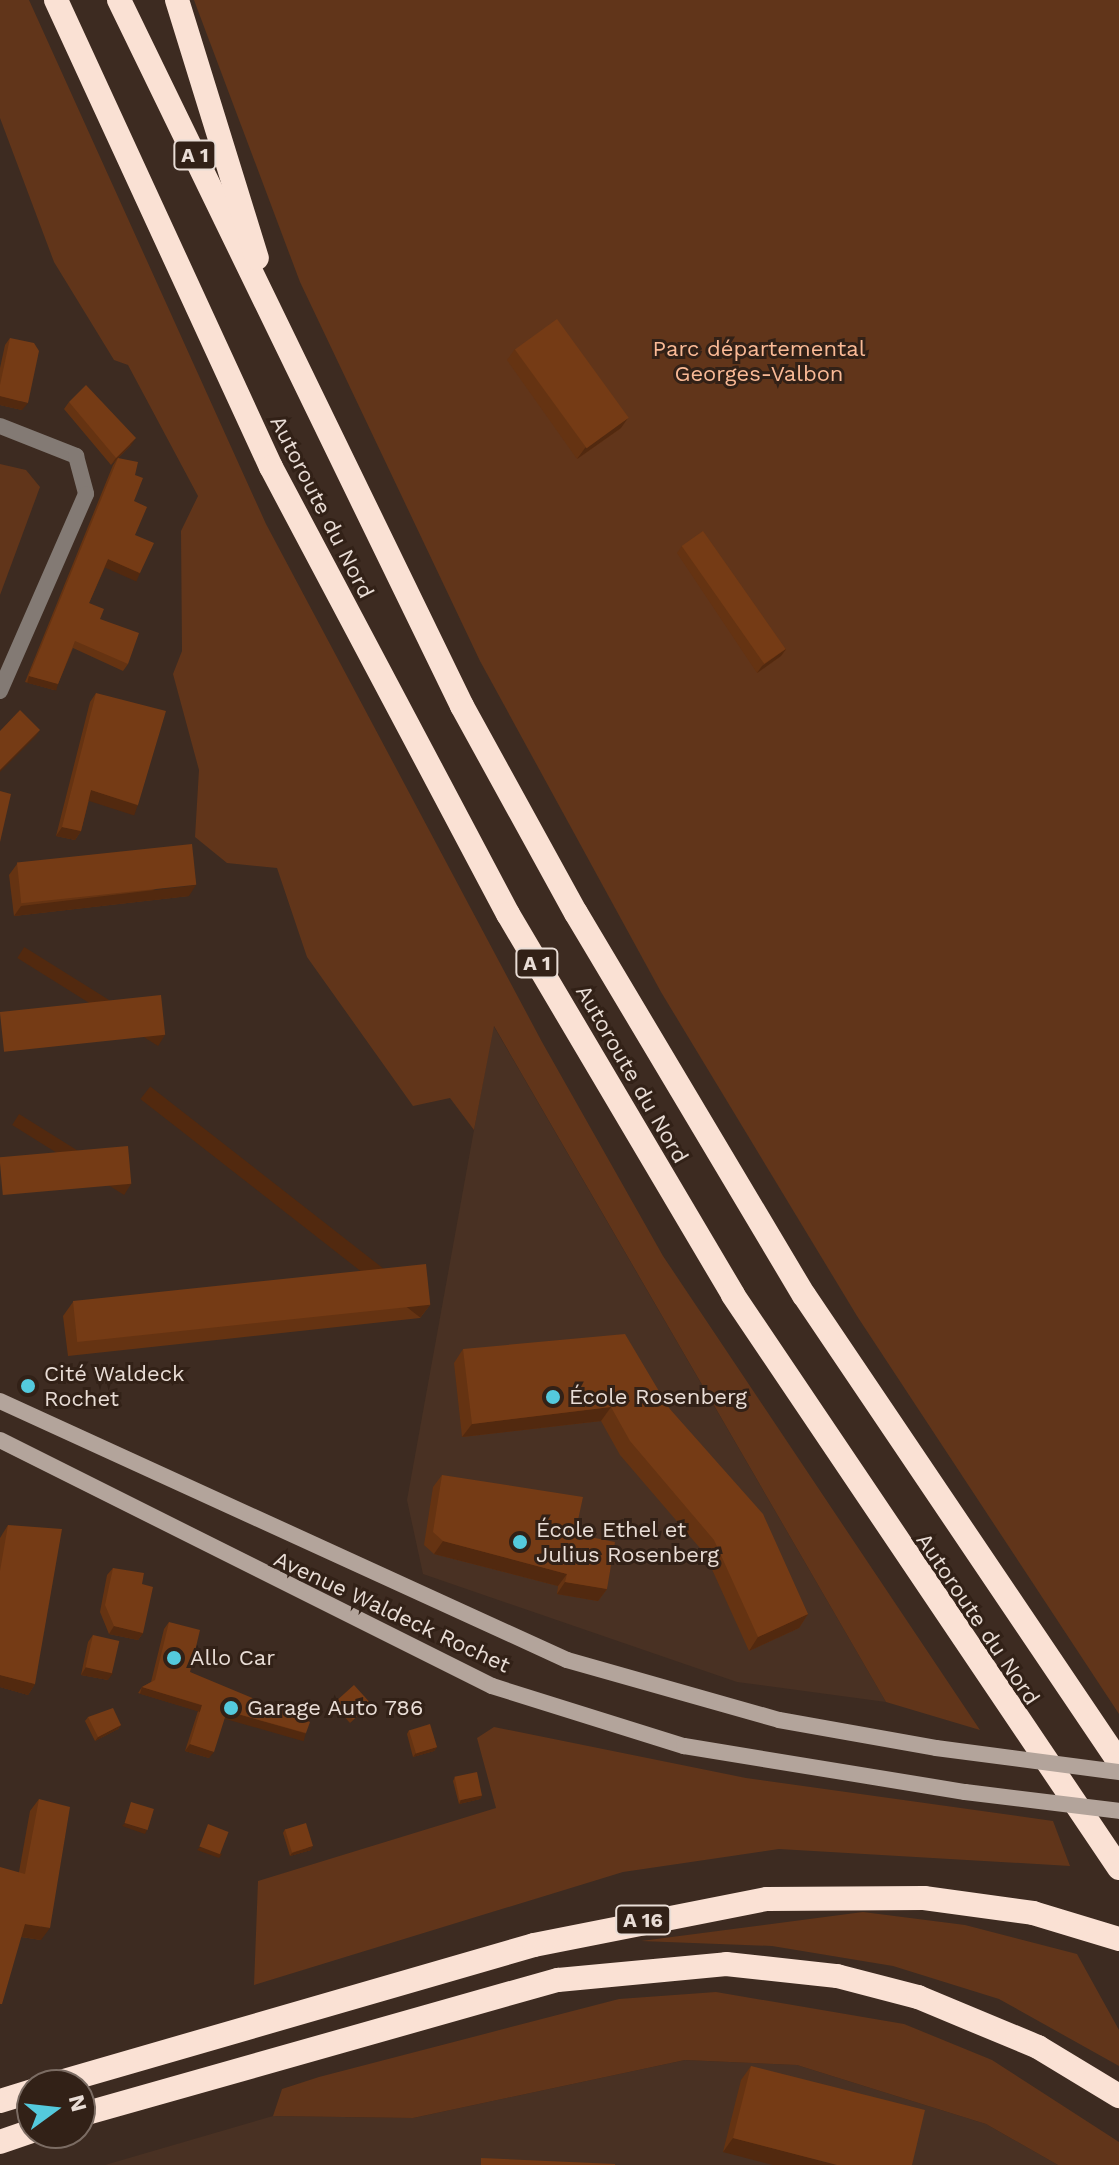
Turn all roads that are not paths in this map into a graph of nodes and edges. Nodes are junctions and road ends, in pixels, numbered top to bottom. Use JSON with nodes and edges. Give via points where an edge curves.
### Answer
{"nodes":[{"id":1,"x":56,"y":0,"type":"edge"},
{"id":2,"x":119,"y":0,"type":"edge"},
{"id":3,"x":177,"y":0,"type":"edge"},
{"id":4,"x":271,"y":311,"type":"junction"},
{"id":5,"x":0,"y":426,"type":"edge"},
{"id":6,"x":0,"y":691,"type":"edge"},
{"id":7,"x":0,"y":1401,"type":"edge"},
{"id":8,"x":0,"y":1440,"type":"edge"},
{"id":9,"x":1119,"y":1762,"type":"edge"},
{"id":10,"x":1119,"y":1772,"type":"edge"},
{"id":11,"x":1119,"y":1811,"type":"edge"},
{"id":12,"x":1119,"y":1868,"type":"edge"},
{"id":13,"x":1119,"y":1939,"type":"edge"},
{"id":14,"x":96,"y":2071,"type":"edge"},
{"id":15,"x":1119,"y":2096,"type":"edge"},
{"id":16,"x":96,"y":2110,"type":"edge"}],
"edges":[{"from":1,"to":12,"type":"highway","name":"Autoroute du Nord","number":"A 1","via":[[271,467],[508,914],[741,1308]]},
{"from":2,"to":4,"type":"highway","name":"Autoroute du Nord","number":"A 1"},
{"from":3,"to":4,"type":"highway","via":[[235,172]]},
{"from":4,"to":9,"type":"highway","name":"Autoroute du Nord","number":"A 1","via":[[462,706],[639,1024],[893,1433]]},
{"from":5,"to":6,"type":"street","via":[[76,456],[86,494]]},
{"from":7,"to":10,"type":"main road","name":"Avenue Waldeck Rochet","bridge":true,"via":[[567,1660],[779,1720]]},
{"from":8,"to":11,"type":"main road","name":"Avenue Waldeck Rochet","bridge":true,"via":[[492,1686],[684,1746]]},
{"from":13,"to":14,"type":"highway","number":"A 16","via":[[1033,1913],[880,1894],[767,1899],[589,1932],[262,2019]]},
{"from":15,"to":16,"type":"highway","number":"A 16","via":[[1038,2047],[918,1997],[837,1976],[726,1964],[558,1980]]}]}
